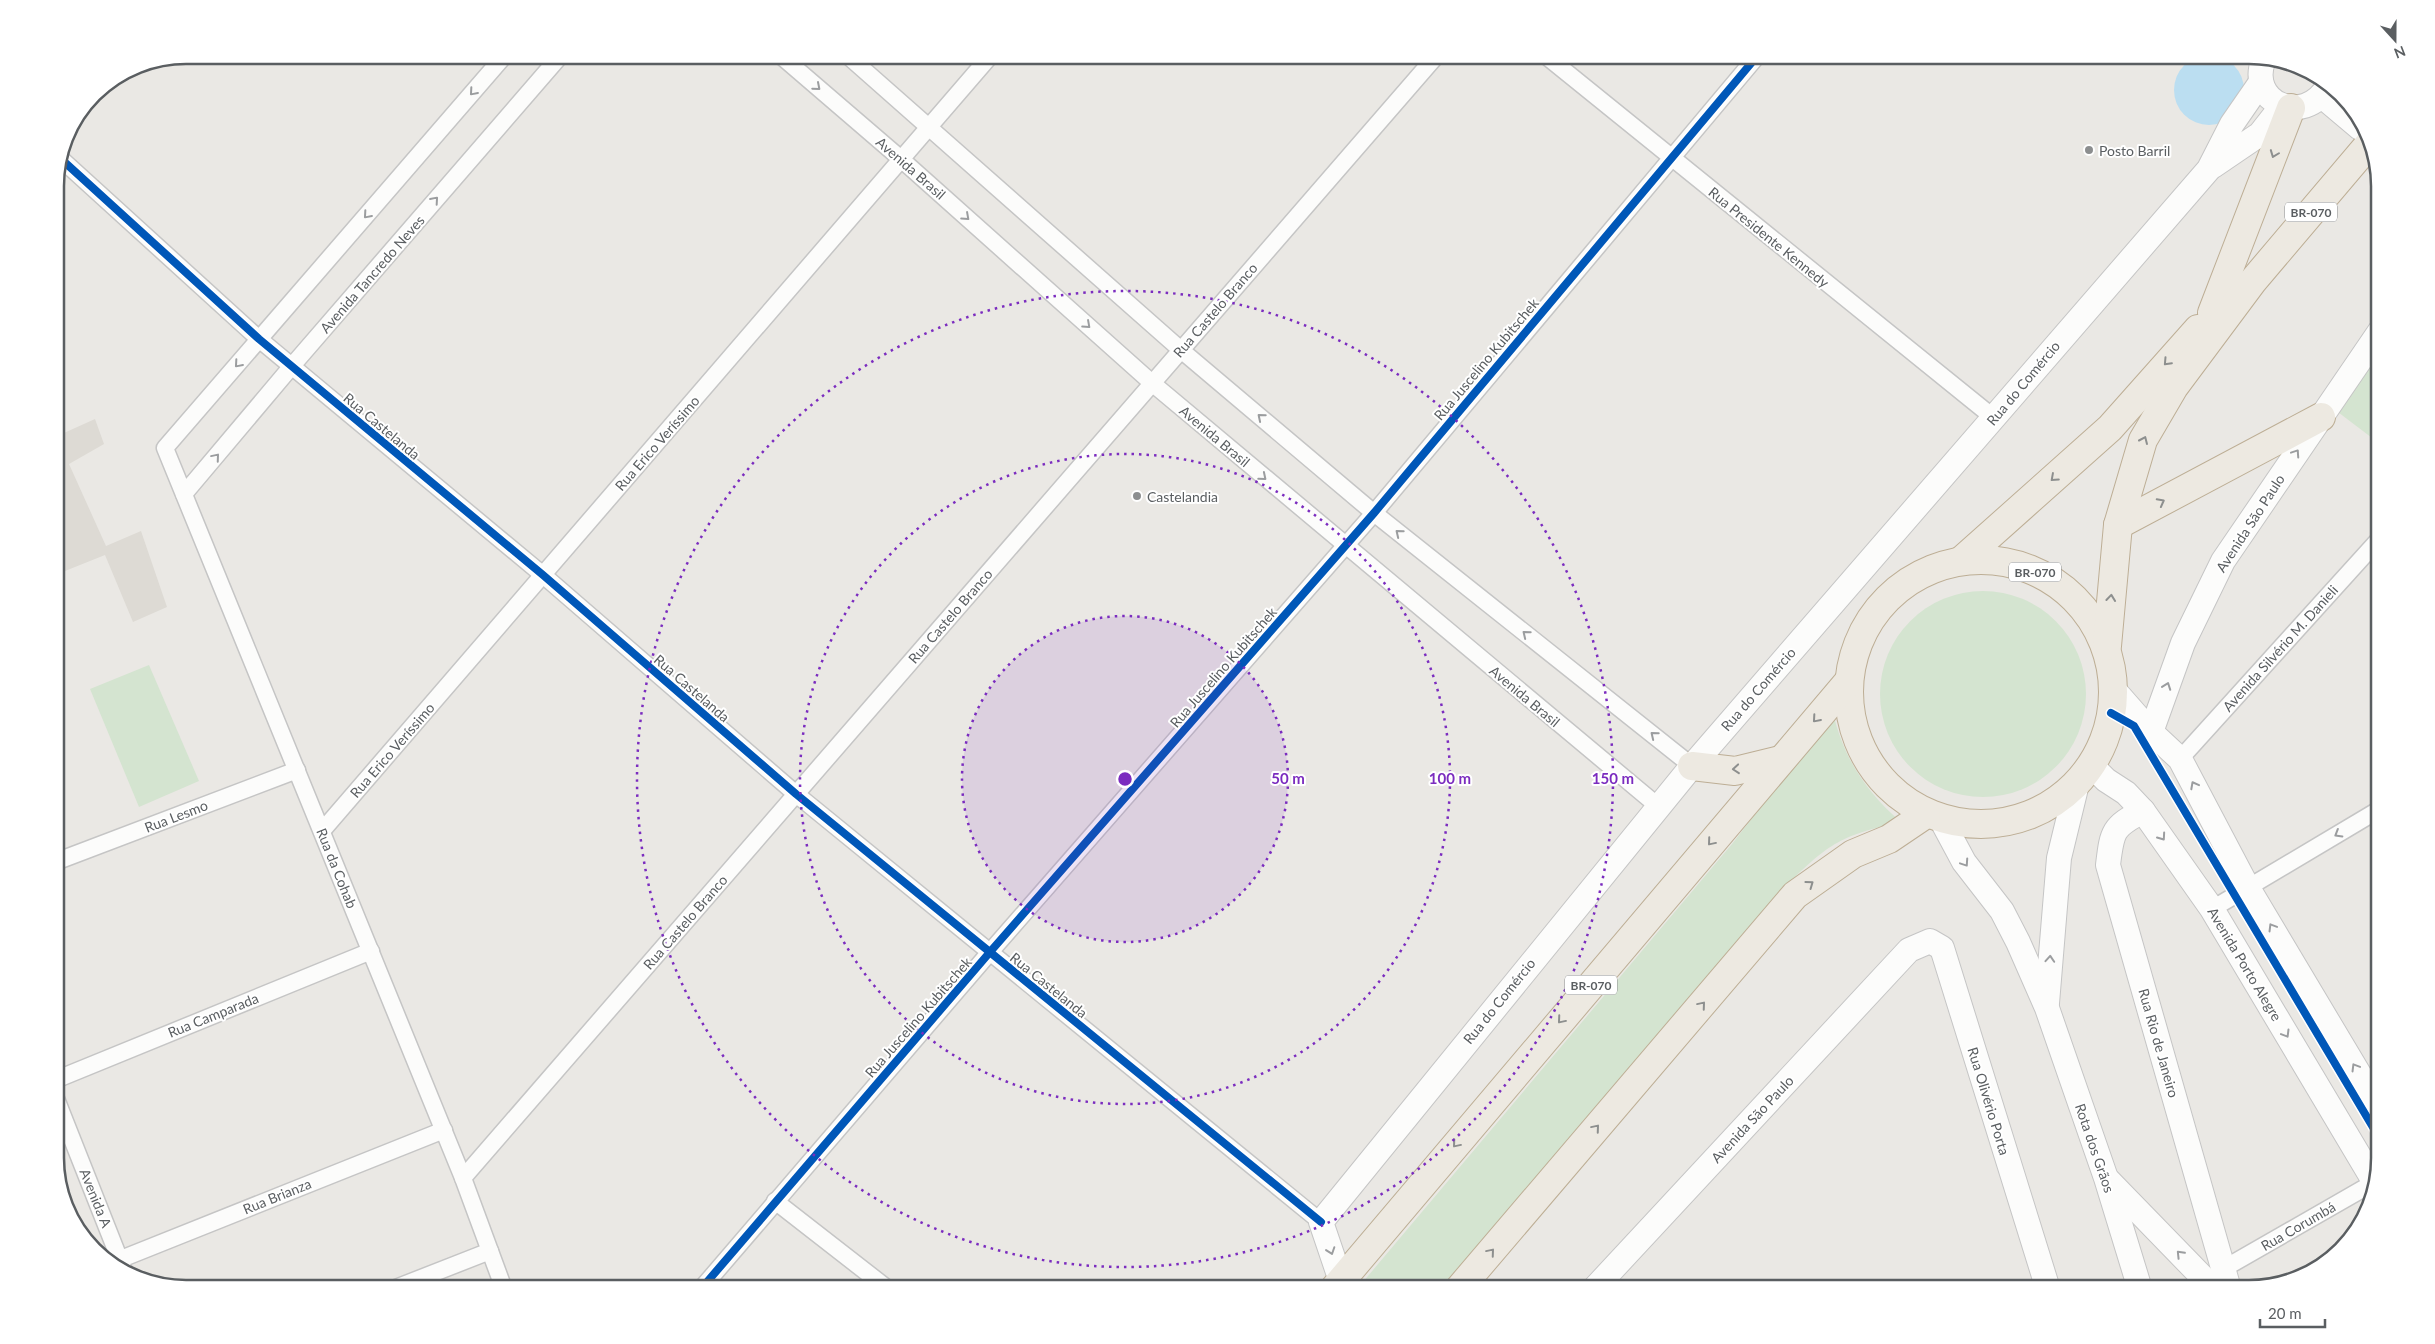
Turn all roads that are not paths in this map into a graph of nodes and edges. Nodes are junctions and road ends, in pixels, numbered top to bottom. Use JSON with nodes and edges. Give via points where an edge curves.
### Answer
{"nodes":[{"id":1,"x":497,"y":64,"type":"edge"},
{"id":2,"x":553,"y":64,"type":"edge"},
{"id":3,"x":790,"y":64,"type":"edge"},
{"id":4,"x":858,"y":64,"type":"edge"},
{"id":5,"x":983,"y":64,"type":"edge"},
{"id":6,"x":1429,"y":64,"type":"edge"},
{"id":7,"x":1557,"y":64,"type":"edge"},
{"id":8,"x":1750,"y":64,"type":"edge"},
{"id":9,"x":2262,"y":65,"type":"edge"},
{"id":10,"x":2325,"y":91,"type":"edge"},
{"id":11,"x":2287,"y":107,"type":"junction"},
{"id":12,"x":2355,"y":124,"type":"edge"},
{"id":13,"x":930,"y":126,"type":"junction"},
{"id":14,"x":2362,"y":140,"type":"edge"},
{"id":15,"x":1671,"y":157,"type":"junction"},
{"id":16,"x":901,"y":159,"type":"junction"},
{"id":17,"x":66,"y":164,"type":"edge"},
{"id":18,"x":2209,"y":169,"type":"junction"},
{"id":19,"x":2253,"y":281,"type":"junction"},
{"id":20,"x":2212,"y":314,"type":"junction"},
{"id":21,"x":259,"y":339,"type":"junction"},
{"id":22,"x":2371,"y":344,"type":"edge"},
{"id":23,"x":1181,"y":350,"type":"junction"},
{"id":24,"x":291,"y":367,"type":"junction"},
{"id":25,"x":1152,"y":383,"type":"junction"},
{"id":26,"x":2322,"y":416,"type":"junction"},
{"id":27,"x":1994,"y":418,"type":"junction"},
{"id":28,"x":184,"y":494,"type":"junction"},
{"id":29,"x":1374,"y":513,"type":"junction"},
{"id":30,"x":2118,"y":525,"type":"junction"},
{"id":31,"x":1345,"y":546,"type":"junction"},
{"id":32,"x":2371,"y":548,"type":"edge"},
{"id":33,"x":1962,"y":560,"type":"junction"},
{"id":34,"x":543,"y":576,"type":"junction"},
{"id":35,"x":2107,"y":646,"type":"junction"},
{"id":36,"x":1848,"y":682,"type":"junction"},
{"id":37,"x":2115,"y":691,"type":"junction"},
{"id":38,"x":2151,"y":732,"type":"junction"},
{"id":39,"x":2180,"y":759,"type":"junction"},
{"id":40,"x":1780,"y":760,"type":"junction"},
{"id":41,"x":1692,"y":766,"type":"junction"},
{"id":42,"x":297,"y":770,"type":"junction"},
{"id":43,"x":2084,"y":775,"type":"junction"},
{"id":44,"x":796,"y":794,"type":"junction"},
{"id":45,"x":1658,"y":807,"type":"junction"},
{"id":46,"x":2143,"y":811,"type":"junction"},
{"id":47,"x":2371,"y":814,"type":"edge"},
{"id":48,"x":1934,"y":817,"type":"junction"},
{"id":49,"x":322,"y":831,"type":"junction"},
{"id":50,"x":64,"y":859,"type":"edge"},
{"id":51,"x":2248,"y":888,"type":"junction"},
{"id":52,"x":2212,"y":909,"type":"junction"},
{"id":53,"x":1909,"y":950,"type":"joint"},
{"id":54,"x":371,"y":951,"type":"junction"},
{"id":55,"x":990,"y":952,"type":"junction"},
{"id":56,"x":2047,"y":1008,"type":"junction"},
{"id":57,"x":64,"y":1076,"type":"edge"},
{"id":58,"x":2371,"y":1094,"type":"edge"},
{"id":59,"x":64,"y":1120,"type":"edge"},
{"id":60,"x":444,"y":1130,"type":"junction"},
{"id":61,"x":2370,"y":1175,"type":"edge"},
{"id":62,"x":463,"y":1178,"type":"junction"},
{"id":63,"x":2106,"y":1178,"type":"junction"},
{"id":64,"x":2368,"y":1186,"type":"edge"},
{"id":65,"x":775,"y":1201,"type":"junction"},
{"id":66,"x":1321,"y":1222,"type":"junction"},
{"id":67,"x":490,"y":1251,"type":"junction"},
{"id":68,"x":2128,"y":1252,"type":"junction"},
{"id":69,"x":117,"y":1259,"type":"edge"},
{"id":70,"x":123,"y":1263,"type":"edge"},
{"id":71,"x":416,"y":1280,"type":"edge"},
{"id":72,"x":501,"y":1280,"type":"edge"},
{"id":73,"x":709,"y":1280,"type":"edge"},
{"id":74,"x":876,"y":1280,"type":"edge"},
{"id":75,"x":1337,"y":1280,"type":"edge"},
{"id":76,"x":1342,"y":1280,"type":"edge"},
{"id":77,"x":1467,"y":1280,"type":"edge"},
{"id":78,"x":1602,"y":1280,"type":"edge"},
{"id":79,"x":2045,"y":1280,"type":"edge"},
{"id":80,"x":2127,"y":1280,"type":"edge"},
{"id":81,"x":2137,"y":1280,"type":"edge"},
{"id":82,"x":2220,"y":1280,"type":"edge"},
{"id":83,"x":2221,"y":1280,"type":"edge"},
{"id":84,"x":2225,"y":1280,"type":"edge"}],
"edges":[{"from":1,"to":21,"type":"street","one_way":true},
{"from":24,"to":2,"type":"street","name":"Avenida Tancredo Neves","one_way":true},
{"from":3,"to":16,"type":"street","name":"Avenida Brasil","one_way":true},
{"from":4,"to":13,"type":"street"},
{"from":5,"to":13,"type":"street","name":"Rua Erico Veríssimo"},
{"from":6,"to":23,"type":"street","name":"Rua Castelo Branco"},
{"from":7,"to":15,"type":"street","name":"Rua Presidente Kennedy"},
{"from":8,"to":15,"type":"street","name":"Rua Juscelino Kubitschek"},
{"from":9,"to":11,"type":"street","name":"Rua do Comércio","via":[[2266,92]]},
{"from":9,"to":18,"type":"street","name":"Rua do Comércio"},
{"from":10,"to":11,"type":"street","via":[[2304,107]]},
{"from":10,"to":12,"type":"street"},
{"from":11,"to":18,"type":"street","name":"Rua do Comércio","via":[[2260,134]]},
{"from":11,"to":20,"type":"highway","one_way":true},
{"from":13,"to":16,"type":"street","name":"Rua Erico Veríssimo"},
{"from":13,"to":23,"type":"street"},
{"from":14,"to":19,"type":"highway","number":"BR-070"},
{"from":15,"to":27,"type":"street","name":"Rua Presidente Kennedy"},
{"from":15,"to":29,"type":"street","name":"Rua Juscelino Kubitschek"},
{"from":16,"to":25,"type":"street","name":"Avenida Brasil","one_way":true},
{"from":16,"to":34,"type":"street","name":"Rua Erico Veríssimo"},
{"from":17,"to":21,"type":"street","name":"Rua Castelanda"},
{"from":18,"to":27,"type":"street","name":"Rua do Comércio"},
{"from":19,"to":20,"type":"highway","number":"BR-070"},
{"from":30,"to":19,"type":"highway","number":"BR-070","one_way":true,"via":[[2143,440],[2174,387]]},
{"from":20,"to":33,"type":"highway","number":"BR-070","one_way":true,"via":[[2110,428]]},
{"from":21,"to":24,"type":"street","name":"Rua Castelanda"},
{"from":21,"to":28,"type":"street","name":"Rua da Cohab","one_way":true,"via":[[166,448]]},
{"from":22,"to":26,"type":"street","name":"Avenida São Paulo"},
{"from":23,"to":25,"type":"street","name":"Rua Castelo Branco"},
{"from":29,"to":23,"type":"street","one_way":true},
{"from":28,"to":24,"type":"street","name":"Avenida Tancredo Neves","one_way":true},
{"from":24,"to":34,"type":"street","name":"Rua Castelanda"},
{"from":25,"to":31,"type":"street","name":"Avenida Brasil","one_way":true},
{"from":25,"to":44,"type":"street","name":"Rua Castelo Branco"},
{"from":30,"to":26,"type":"highway","one_way":true},
{"from":38,"to":26,"type":"street","name":"Avenida São Paulo","one_way":true,"via":[[2182,643],[2223,561]]},
{"from":27,"to":41,"type":"street","name":"Rua do Comércio"},
{"from":28,"to":42,"type":"street","name":"Rua da Cohab"},
{"from":29,"to":31,"type":"street","name":"Rua Juscelino Kubitschek"},
{"from":41,"to":29,"type":"street","one_way":true},
{"from":35,"to":30,"type":"highway","number":"BR-070","one_way":true},
{"from":31,"to":45,"type":"street","name":"Avenida Brasil"},
{"from":31,"to":55,"type":"street","name":"Rua Juscelino Kubitschek"},
{"from":32,"to":39,"type":"street","name":"Avenida Silvério M. Danieli"},
{"from":33,"to":35,"type":"highway","number":"BR-070","via":[[2008,561],[2050,578],[2084,607]]},
{"from":33,"to":36,"type":"highway","number":"BR-070","via":[[1919,574],[1884,602],[1859,639]]},
{"from":34,"to":44,"type":"street","name":"Rua Castelanda"},
{"from":34,"to":49,"type":"street","name":"Rua Erico Veríssimo"},
{"from":35,"to":37,"type":"highway","number":"BR-070"},
{"from":36,"to":40,"type":"highway","number":"BR-070","one_way":true},
{"from":36,"to":48,"type":"highway","number":"BR-070","via":[[1852,723],[1868,762],[1896,794]]},
{"from":37,"to":38,"type":"street"},
{"from":37,"to":43,"type":"highway","number":"BR-070","via":[[2109,730]]},
{"from":38,"to":39,"type":"street"},
{"from":51,"to":39,"type":"street","one_way":true},
{"from":40,"to":41,"type":"highway","one_way":true,"via":[[1736,771]]},
{"from":40,"to":76,"type":"highway","number":"BR-070","one_way":true},
{"from":41,"to":45,"type":"street","name":"Rua do Comércio"},
{"from":42,"to":49,"type":"street","name":"Rua da Cohab"},
{"from":42,"to":50,"type":"street","name":"Rua Lesmo"},
{"from":43,"to":46,"type":"street","name":"Avenida Porto Alegre","via":[[2106,780]]},
{"from":43,"to":48,"type":"highway","number":"BR-070","via":[[2046,807],[2011,821],[1973,824]]},
{"from":56,"to":43,"type":"street","name":"Rota dos Grãos","one_way":true,"via":[[2059,858]]},
{"from":44,"to":55,"type":"street","name":"Rua Castelanda"},
{"from":44,"to":62,"type":"street","name":"Rua Castelo Branco"},
{"from":45,"to":66,"type":"street","name":"Rua do Comércio"},
{"from":46,"to":52,"type":"street","name":"Avenida Porto Alegre","one_way":true},
{"from":46,"to":83,"type":"street","name":"Rua Rio de Janeiro","via":[[2126,820],[2112,836],[2108,865]]},
{"from":47,"to":51,"type":"street","one_way":true},
{"from":48,"to":56,"type":"street","name":"Rota dos Grãos","one_way":true,"via":[[2002,911]]},
{"from":77,"to":48,"type":"highway","one_way":true,"via":[[1795,895],[1853,854]]},
{"from":49,"to":54,"type":"street","name":"Rua da Cohab"},
{"from":51,"to":52,"type":"street"},
{"from":58,"to":51,"type":"street","one_way":true},
{"from":52,"to":61,"type":"street","name":"Avenida Porto Alegre","one_way":true},
{"from":53,"to":78,"type":"street","name":"Avenida São Paulo"},
{"from":53,"to":79,"type":"street","name":"Rua Olivério Porta","via":[[1930,941],[1942,948]]},
{"from":54,"to":57,"type":"street","name":"Rua Camparada"},
{"from":54,"to":60,"type":"street","name":"Rua da Cohab"},
{"from":55,"to":65,"type":"street","name":"Rua Juscelino Kubitschek"},
{"from":55,"to":66,"type":"street","name":"Rua Castelanda"},
{"from":56,"to":63,"type":"street","name":"Rota dos Grãos"},
{"from":59,"to":69,"type":"street","name":"Avenida A"},
{"from":60,"to":62,"type":"street","name":"Rua da Cohab"},
{"from":60,"to":70,"type":"street","name":"Rua Brianza"},
{"from":62,"to":67,"type":"street","name":"Rua da Cohab"},
{"from":63,"to":68,"type":"street","name":"Rota dos Grãos"},
{"from":82,"to":63,"type":"street","one_way":true},
{"from":64,"to":84,"type":"street","name":"Rua Corumbá"},
{"from":65,"to":73,"type":"street","name":"Rua Juscelino Kubitschek"},
{"from":65,"to":74,"type":"street"},
{"from":66,"to":75,"type":"street","one_way":true},
{"from":67,"to":71,"type":"street"},
{"from":67,"to":72,"type":"street","name":"Rua da Cohab"},
{"from":68,"to":80,"type":"street"},
{"from":68,"to":81,"type":"street","name":"Rota dos Grãos"}]}
